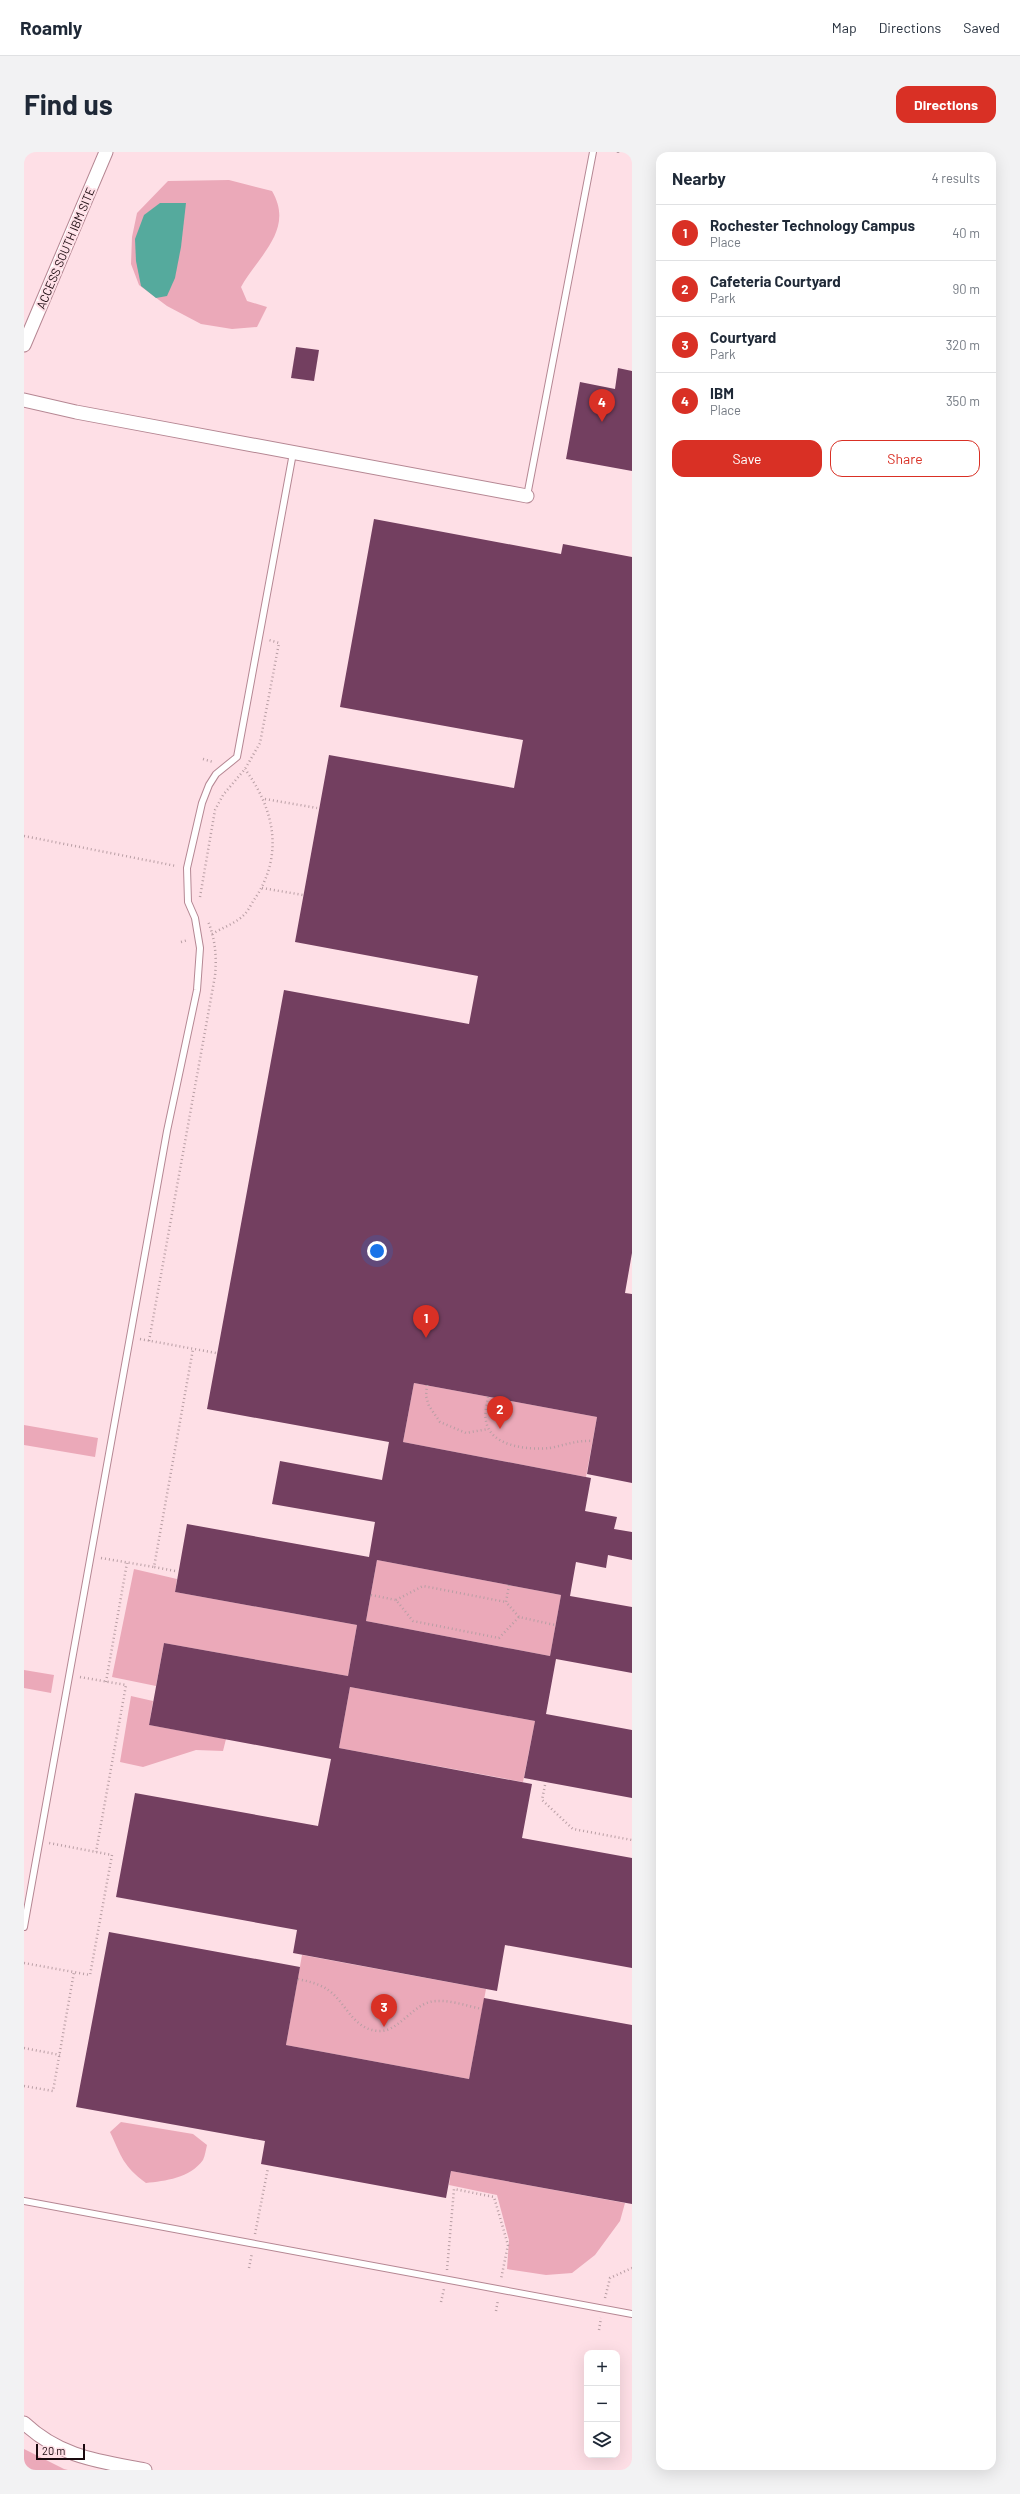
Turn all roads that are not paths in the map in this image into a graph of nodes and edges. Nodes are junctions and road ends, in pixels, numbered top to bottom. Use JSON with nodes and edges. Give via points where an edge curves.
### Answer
{"nodes":[{"id":1,"x":106,"y":152,"type":"edge"},
{"id":2,"x":593,"y":152,"type":"edge"},
{"id":3,"x":24,"y":345,"type":"edge"},
{"id":4,"x":24,"y":400,"type":"edge"},
{"id":5,"x":293,"y":453,"type":"junction"},
{"id":6,"x":527,"y":496,"type":"joint"},
{"id":7,"x":24,"y":1927,"type":"edge"},
{"id":8,"x":24,"y":2201,"type":"edge"},
{"id":9,"x":632,"y":2314,"type":"edge"},
{"id":10,"x":24,"y":2423,"type":"edge"},
{"id":11,"x":145,"y":2470,"type":"edge"}],
"edges":[{"from":1,"to":3,"type":"street","name":"ACCESS SOUTH IBM SITE"},
{"from":2,"to":6,"type":"lane"},
{"from":4,"to":5,"type":"street"},
{"from":5,"to":6,"type":"street"},
{"from":5,"to":7,"type":"lane","via":[[237,757],[216,774],[209,785],[202,803],[187,868],[188,902],[195,918],[200,954],[196,990],[167,1131]]},
{"from":8,"to":9,"type":"lane"},
{"from":10,"to":11,"type":"street","via":[[40,2438],[68,2453]]}]}
